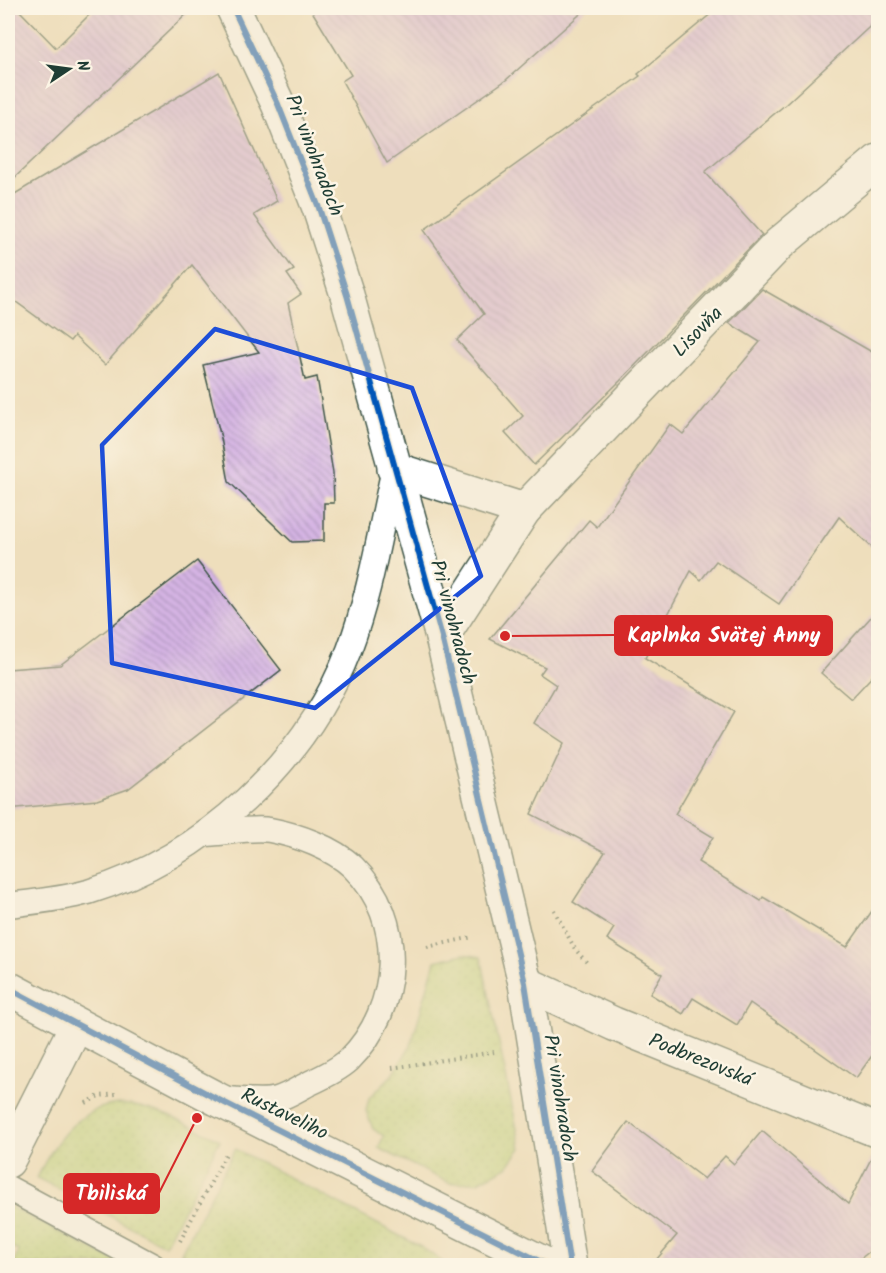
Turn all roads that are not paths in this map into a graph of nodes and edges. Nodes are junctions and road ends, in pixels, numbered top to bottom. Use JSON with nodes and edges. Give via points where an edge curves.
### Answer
{"nodes":[{"id":1,"x":233,"y":8,"type":"edge"},
{"id":2,"x":879,"y":161,"type":"edge"},
{"id":3,"x":394,"y":469,"type":"junction"},
{"id":4,"x":524,"y":510,"type":"junction"},
{"id":5,"x":442,"y":637,"type":"junction"},
{"id":6,"x":206,"y":834,"type":"junction"},
{"id":7,"x":8,"y":905,"type":"edge"},
{"id":8,"x":525,"y":983,"type":"junction"},
{"id":9,"x":8,"y":988,"type":"edge"},
{"id":10,"x":76,"y":1026,"type":"junction"},
{"id":11,"x":217,"y":1099,"type":"junction"},
{"id":12,"x":879,"y":1131,"type":"edge"},
{"id":13,"x":8,"y":1161,"type":"edge"},
{"id":14,"x":8,"y":1188,"type":"edge"},
{"id":15,"x":153,"y":1266,"type":"edge"},
{"id":16,"x":549,"y":1266,"type":"edge"},
{"id":17,"x":570,"y":1266,"type":"edge"}],
"edges":[{"from":1,"to":3,"type":"street","name":"Pri vinohradoch","via":[[278,104],[319,208]]},
{"from":2,"to":4,"type":"street","name":"Lisovňa","via":[[779,244]]},
{"from":3,"to":4,"type":"street"},
{"from":3,"to":5,"type":"street","name":"Pri vinohradoch"},
{"from":3,"to":6,"type":"lane","via":[[364,600],[330,692],[299,741]]},
{"from":4,"to":5,"type":"street","name":"Lisovňa"},
{"from":5,"to":8,"type":"street","name":"Pri vinohradoch"},
{"from":6,"to":7,"type":"lane","via":[[162,862],[112,884],[85,893]]},
{"from":6,"to":11,"type":"lane","via":[[268,830],[333,853],[352,866],[378,900],[392,951],[386,999],[372,1032],[348,1060],[330,1074],[277,1099]]},
{"from":8,"to":12,"type":"street","name":"Podbrezovská","via":[[614,1024]]},
{"from":8,"to":17,"type":"street","name":"Pri vinohradoch"},
{"from":9,"to":10,"type":"street","name":"Rustaveliho"},
{"from":10,"to":11,"type":"street","name":"Rustaveliho"},
{"from":10,"to":13,"type":"street"},
{"from":11,"to":16,"type":"street","name":"Rustaveliho"},
{"from":14,"to":15,"type":"lane"}]}
